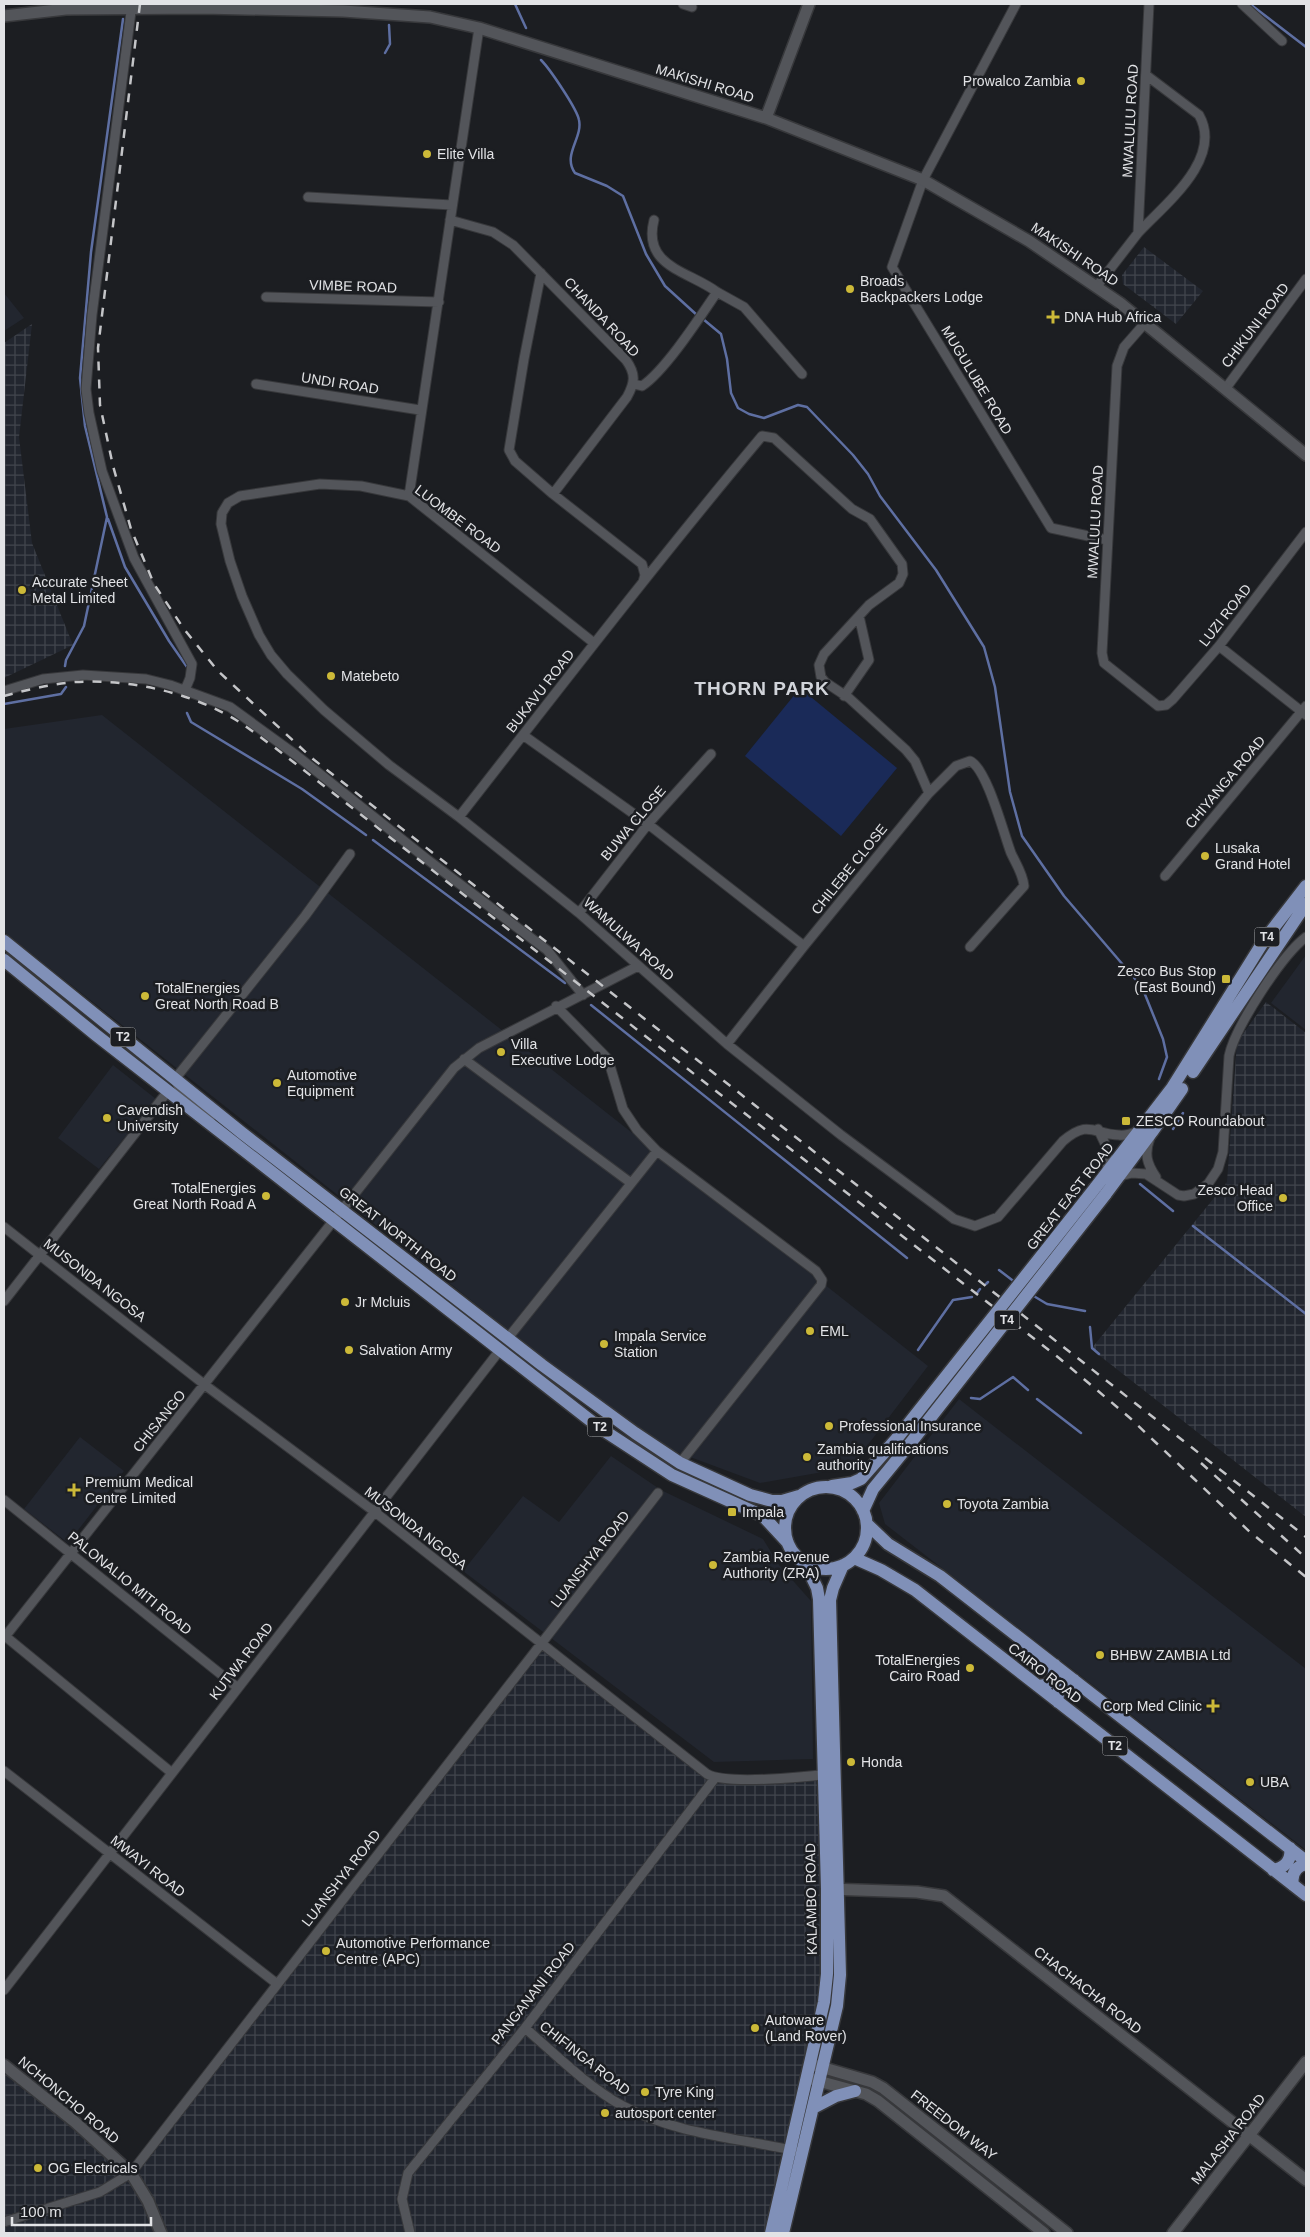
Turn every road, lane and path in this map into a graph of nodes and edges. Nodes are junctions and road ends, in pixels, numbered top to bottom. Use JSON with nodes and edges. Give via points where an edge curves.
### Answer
{"nodes":[{"id":1,"x":809,"y":4,"type":"edge"},
{"id":2,"x":1016,"y":4,"type":"edge"},
{"id":3,"x":1149,"y":4,"type":"edge"},
{"id":4,"x":1242,"y":4,"type":"edge"},
{"id":5,"x":132,"y":6,"type":"edge"},
{"id":6,"x":203,"y":6,"type":"edge"},
{"id":7,"x":4,"y":16,"type":"edge"},
{"id":8,"x":479,"y":28,"type":"junction"},
{"id":9,"x":1282,"y":41,"type":"dead end"},
{"id":10,"x":1146,"y":75,"type":"junction"},
{"id":11,"x":766,"y":118,"type":"junction"},
{"id":12,"x":923,"y":180,"type":"junction"},
{"id":13,"x":308,"y":196,"type":"dead end"},
{"id":14,"x":452,"y":205,"type":"junction"},
{"id":15,"x":450,"y":220,"type":"junction"},
{"id":16,"x":654,"y":220,"type":"dead end"},
{"id":17,"x":1138,"y":233,"type":"junction"},
{"id":18,"x":541,"y":273,"type":"junction"},
{"id":19,"x":1306,"y":279,"type":"edge"},
{"id":20,"x":1097,"y":286,"type":"junction"},
{"id":21,"x":716,"y":292,"type":"junction"},
{"id":22,"x":266,"y":297,"type":"dead end"},
{"id":23,"x":439,"y":302,"type":"junction"},
{"id":24,"x":1145,"y":323,"type":"junction"},
{"id":25,"x":802,"y":374,"type":"dead end"},
{"id":26,"x":256,"y":384,"type":"dead end"},
{"id":27,"x":634,"y":384,"type":"junction"},
{"id":28,"x":1226,"y":388,"type":"junction"},
{"id":29,"x":420,"y":410,"type":"junction"},
{"id":30,"x":1306,"y":455,"type":"edge"},
{"id":31,"x":554,"y":494,"type":"junction"},
{"id":32,"x":408,"y":496,"type":"junction"},
{"id":33,"x":224,"y":508,"type":"joint"},
{"id":34,"x":1306,"y":532,"type":"edge"},
{"id":35,"x":1108,"y":540,"type":"junction"},
{"id":36,"x":643,"y":582,"type":"junction"},
{"id":37,"x":859,"y":616,"type":"junction"},
{"id":38,"x":594,"y":642,"type":"junction"},
{"id":39,"x":1219,"y":646,"type":"junction"},
{"id":40,"x":185,"y":690,"type":"junction"},
{"id":41,"x":4,"y":691,"type":"edge"},
{"id":42,"x":844,"y":696,"type":"junction"},
{"id":43,"x":1158,"y":706,"type":"joint"},
{"id":44,"x":1305,"y":711,"type":"edge"},
{"id":45,"x":522,"y":735,"type":"junction"},
{"id":46,"x":711,"y":754,"type":"dead end"},
{"id":47,"x":929,"y":793,"type":"junction"},
{"id":48,"x":459,"y":817,"type":"junction"},
{"id":49,"x":648,"y":824,"type":"junction"},
{"id":50,"x":350,"y":854,"type":"dead end"},
{"id":51,"x":1165,"y":876,"type":"dead end"},
{"id":52,"x":1306,"y":886,"type":"edge"},
{"id":53,"x":1306,"y":904,"type":"edge"},
{"id":54,"x":579,"y":913,"type":"junction"},
{"id":55,"x":1306,"y":937,"type":"edge"},
{"id":56,"x":4,"y":941,"type":"edge"},
{"id":57,"x":804,"y":946,"type":"junction"},
{"id":58,"x":970,"y":947,"type":"dead end"},
{"id":59,"x":4,"y":960,"type":"edge"},
{"id":60,"x":638,"y":966,"type":"junction"},
{"id":61,"x":583,"y":995,"type":"junction"},
{"id":62,"x":556,"y":1006,"type":"junction"},
{"id":63,"x":727,"y":1044,"type":"junction"},
{"id":64,"x":464,"y":1059,"type":"junction"},
{"id":65,"x":175,"y":1080,"type":"junction"},
{"id":66,"x":168,"y":1091,"type":"junction"},
{"id":67,"x":213,"y":1126,"type":"junction"},
{"id":68,"x":1098,"y":1129,"type":"junction"},
{"id":69,"x":1147,"y":1131,"type":"junction"},
{"id":70,"x":657,"y":1151,"type":"junction"},
{"id":71,"x":1106,"y":1174,"type":"junction"},
{"id":72,"x":1120,"y":1176,"type":"junction"},
{"id":73,"x":1157,"y":1179,"type":"junction"},
{"id":74,"x":631,"y":1183,"type":"junction"},
{"id":75,"x":1100,"y":1192,"type":"junction"},
{"id":76,"x":342,"y":1210,"type":"junction"},
{"id":77,"x":334,"y":1220,"type":"junction"},
{"id":78,"x":4,"y":1227,"type":"edge"},
{"id":79,"x":40,"y":1255,"type":"junction"},
{"id":80,"x":4,"y":1301,"type":"edge"},
{"id":81,"x":508,"y":1338,"type":"junction"},
{"id":82,"x":500,"y":1350,"type":"junction"},
{"id":83,"x":205,"y":1385,"type":"junction"},
{"id":84,"x":903,"y":1441,"type":"junction"},
{"id":85,"x":680,"y":1462,"type":"junction"},
{"id":86,"x":822,"y":1487,"type":"junction"},
{"id":87,"x":658,"y":1493,"type":"dead end"},
{"id":88,"x":799,"y":1496,"type":"junction"},
{"id":89,"x":4,"y":1500,"type":"edge"},
{"id":90,"x":863,"y":1511,"type":"junction"},
{"id":91,"x":375,"y":1512,"type":"junction"},
{"id":92,"x":867,"y":1524,"type":"junction"},
{"id":93,"x":788,"y":1543,"type":"junction"},
{"id":94,"x":71,"y":1553,"type":"junction"},
{"id":95,"x":854,"y":1558,"type":"junction"},
{"id":96,"x":804,"y":1561,"type":"junction"},
{"id":97,"x":843,"y":1565,"type":"junction"},
{"id":98,"x":4,"y":1637,"type":"edge"},
{"id":99,"x":540,"y":1644,"type":"junction"},
{"id":100,"x":1055,"y":1665,"type":"junction"},
{"id":101,"x":1074,"y":1680,"type":"junction"},
{"id":102,"x":1038,"y":1686,"type":"junction"},
{"id":103,"x":238,"y":1688,"type":"junction"},
{"id":104,"x":1058,"y":1702,"type":"junction"},
{"id":105,"x":4,"y":1771,"type":"edge"},
{"id":106,"x":172,"y":1772,"type":"junction"},
{"id":107,"x":829,"y":1774,"type":"junction"},
{"id":108,"x":715,"y":1778,"type":"junction"},
{"id":109,"x":1290,"y":1848,"type":"junction"},
{"id":110,"x":110,"y":1853,"type":"junction"},
{"id":111,"x":1306,"y":1862,"type":"edge"},
{"id":112,"x":1273,"y":1870,"type":"junction"},
{"id":113,"x":1293,"y":1885,"type":"junction"},
{"id":114,"x":832,"y":1889,"type":"junction"},
{"id":115,"x":1306,"y":1895,"type":"edge"},
{"id":116,"x":276,"y":1983,"type":"junction"},
{"id":117,"x":4,"y":1990,"type":"edge"},
{"id":118,"x":525,"y":2028,"type":"junction"},
{"id":119,"x":1306,"y":2062,"type":"edge"},
{"id":120,"x":4,"y":2065,"type":"edge"},
{"id":121,"x":816,"y":2065,"type":"junction"},
{"id":122,"x":813,"y":2079,"type":"junction"},
{"id":123,"x":855,"y":2090,"type":"junction"},
{"id":124,"x":813,"y":2108,"type":"junction"},
{"id":125,"x":1250,"y":2135,"type":"junction"},
{"id":126,"x":796,"y":2151,"type":"junction"},
{"id":127,"x":131,"y":2173,"type":"junction"},
{"id":128,"x":1306,"y":2180,"type":"edge"},
{"id":129,"x":4,"y":2222,"type":"edge"},
{"id":130,"x":161,"y":2233,"type":"edge"},
{"id":131,"x":410,"y":2233,"type":"edge"},
{"id":132,"x":771,"y":2233,"type":"edge"},
{"id":133,"x":783,"y":2233,"type":"edge"},
{"id":134,"x":1044,"y":2233,"type":"edge"},
{"id":135,"x":1068,"y":2233,"type":"edge"},
{"id":136,"x":1173,"y":2233,"type":"edge"}],
"edges":[{"from":1,"to":11,"type":"main road"},
{"from":2,"to":12,"type":"street","name":"MUGULUBE ROAD"},
{"from":3,"to":10,"type":"street","name":"MWALULU ROAD"},
{"from":4,"to":9,"type":"street"},
{"from":5,"to":6,"type":"main road","name":"MAKISHI ROAD"},
{"from":5,"to":7,"type":"main road","name":"MAKISHI ROAD","via":[[66,8]]},
{"from":5,"to":40,"type":"street","via":[[108,178],[86,389],[102,470],[134,558],[192,664]]},
{"from":6,"to":8,"type":"main road","name":"MAKISHI ROAD","via":[[430,17]]},
{"from":8,"to":11,"type":"main road","name":"MAKISHI ROAD"},
{"from":8,"to":14,"type":"street"},
{"from":10,"to":17,"type":"street","name":"MWALULU ROAD"},
{"from":10,"to":17,"type":"street","via":[[1199,115],[1204,141],[1192,176]]},
{"from":11,"to":12,"type":"main road","name":"MAKISHI ROAD"},
{"from":12,"to":20,"type":"main road","name":"MAKISHI ROAD","via":[[1029,240]]},
{"from":12,"to":35,"type":"street","name":"MUGULUBE ROAD","via":[[892,265],[893,270],[1051,528]]},
{"from":13,"to":14,"type":"street"},
{"from":14,"to":15,"type":"street"},
{"from":15,"to":18,"type":"street","name":"CHANDA ROAD","via":[[493,232]]},
{"from":15,"to":23,"type":"street"},
{"from":16,"to":21,"type":"street","via":[[650,232],[662,259],[673,269]]},
{"from":17,"to":20,"type":"street"},
{"from":18,"to":27,"type":"street","name":"CHANDA ROAD","via":[[626,360],[634,372]]},
{"from":18,"to":31,"type":"street","via":[[509,445],[515,461]]},
{"from":19,"to":28,"type":"street","name":"CHIKUNI ROAD"},
{"from":20,"to":24,"type":"main road","name":"MAKISHI ROAD"},
{"from":21,"to":25,"type":"street","via":[[744,307]]},
{"from":21,"to":27,"type":"street","via":[[649,381],[642,386]]},
{"from":22,"to":23,"type":"street","name":"VIMBE ROAD"},
{"from":23,"to":29,"type":"street"},
{"from":24,"to":28,"type":"main road","name":"MAKISHI ROAD"},
{"from":24,"to":35,"type":"street","name":"MWALULU ROAD","via":[[1124,347],[1117,366]]},
{"from":26,"to":29,"type":"street","name":"UNDI ROAD"},
{"from":27,"to":31,"type":"street"},
{"from":28,"to":30,"type":"main road","name":"MAKISHI ROAD"},
{"from":29,"to":32,"type":"street"},
{"from":31,"to":36,"type":"street","via":[[642,564],[646,574]]},
{"from":32,"to":33,"type":"street","name":"LUOMBE ROAD","via":[[361,486],[320,484],[240,496]]},
{"from":32,"to":38,"type":"street","name":"LUOMBE ROAD"},
{"from":33,"to":48,"type":"street","name":"WAMULWA ROAD","via":[[221,524],[242,596],[259,635],[272,655],[331,716]]},
{"from":34,"to":39,"type":"street","name":"LUZI ROAD"},
{"from":35,"to":43,"type":"street","name":"MWALULU ROAD","via":[[1103,658],[1108,667]]},
{"from":36,"to":37,"type":"street","name":"BUKAVU ROAD","via":[[762,436],[774,438],[852,509],[870,519],[902,564],[903,574],[899,583]]},
{"from":36,"to":38,"type":"street","name":"BUKAVU ROAD"},
{"from":37,"to":42,"type":"street","via":[[869,660]]},
{"from":37,"to":42,"type":"street","via":[[824,654],[819,665],[825,682]]},
{"from":38,"to":45,"type":"street","name":"BUKAVU ROAD"},
{"from":39,"to":43,"type":"street","name":"LUZI ROAD","via":[[1173,700]]},
{"from":39,"to":44,"type":"street"},
{"from":40,"to":41,"type":"street","via":[[146,679],[83,675],[42,679]]},
{"from":40,"to":61,"type":"street","via":[[230,707],[296,755],[547,950]]},
{"from":42,"to":47,"type":"street","via":[[911,756]]},
{"from":44,"to":51,"type":"street","name":"CHIYANGA ROAD"},
{"from":45,"to":48,"type":"street","name":"BUKAVU ROAD"},
{"from":45,"to":49,"type":"street"},
{"from":46,"to":49,"type":"street","name":"BUWA CLOSE"},
{"from":47,"to":57,"type":"street","name":"CHILEBE CLOSE"},
{"from":47,"to":58,"type":"street","name":"CHILEBE CLOSE","via":[[956,766],[970,761],[980,770],[1023,878],[1024,886]]},
{"from":48,"to":54,"type":"street","name":"WAMULWA ROAD"},
{"from":49,"to":54,"type":"street","name":"BUWA CLOSE"},
{"from":49,"to":57,"type":"street"},
{"from":50,"to":65,"type":"street","via":[[306,916]]},
{"from":52,"to":69,"type":"main road","name":"GREAT EAST ROAD","number":"T4","via":[[1265,939],[1231,991]]},
{"from":53,"to":69,"type":"main road","name":"GREAT EAST ROAD","number":"T4"},
{"from":54,"to":60,"type":"street","name":"WAMULWA ROAD"},
{"from":55,"to":73,"type":"street","via":[[1254,1004],[1232,1042],[1223,1152],[1218,1169],[1208,1184],[1194,1194],[1184,1196]]},
{"from":56,"to":65,"type":"main road","name":"GREAT NORTH ROAD","number":"T2"},
{"from":57,"to":63,"type":"street","name":"CHILEBE CLOSE"},
{"from":59,"to":66,"type":"main road","name":"GREAT NORTH ROAD","number":"T2"},
{"from":60,"to":61,"type":"street","name":"CHISANGO"},
{"from":60,"to":63,"type":"street","name":"WAMULWA ROAD"},
{"from":61,"to":62,"type":"street","name":"CHISANGO"},
{"from":62,"to":64,"type":"street","name":"CHISANGO"},
{"from":62,"to":70,"type":"street","via":[[608,1059],[623,1109]]},
{"from":63,"to":68,"type":"street","name":"WAMULWA ROAD","via":[[840,1135],[965,1224],[975,1226],[998,1217],[1063,1141],[1080,1130]]},
{"from":64,"to":74,"type":"street"},
{"from":64,"to":76,"type":"street","name":"CHISANGO"},
{"from":65,"to":67,"type":"street","via":[[179,1089],[206,1114]]},
{"from":65,"to":76,"type":"main road","name":"GREAT NORTH ROAD","number":"T2"},
{"from":66,"to":67,"type":"main road","name":"GREAT NORTH ROAD","number":"T2"},
{"from":66,"to":79,"type":"street"},
{"from":67,"to":77,"type":"main road","name":"GREAT NORTH ROAD","number":"T2"},
{"from":68,"to":69,"type":"street","name":"WAMULWA ROAD","via":[[1120,1135]]},
{"from":68,"to":71,"type":"street","via":[[1108,1150]]},
{"from":69,"to":71,"type":"main road","name":"GREAT EAST ROAD","number":"T4"},
{"from":69,"to":72,"type":"main road","name":"GREAT EAST ROAD","number":"T4"},
{"from":69,"to":73,"type":"street","via":[[1148,1166]]},
{"from":70,"to":74,"type":"street"},
{"from":70,"to":85,"type":"street","via":[[816,1271],[822,1280]]},
{"from":71,"to":75,"type":"main road","name":"GREAT EAST ROAD","number":"T4"},
{"from":72,"to":73,"type":"street","via":[[1141,1173]]},
{"from":72,"to":75,"type":"main road","name":"GREAT EAST ROAD","number":"T4"},
{"from":74,"to":81,"type":"street"},
{"from":75,"to":84,"type":"main road","name":"GREAT EAST ROAD","number":"T4","bridge":true},
{"from":76,"to":77,"type":"street","name":"CHISANGO"},
{"from":76,"to":81,"type":"main road","name":"GREAT NORTH ROAD","number":"T2"},
{"from":77,"to":82,"type":"main road","name":"GREAT NORTH ROAD","number":"T2"},
{"from":77,"to":83,"type":"street","name":"CHISANGO"},
{"from":78,"to":79,"type":"street","name":"MUSONDA NGOSA"},
{"from":79,"to":80,"type":"street"},
{"from":79,"to":83,"type":"street","name":"MUSONDA NGOSA"},
{"from":81,"to":85,"type":"main road","name":"GREAT NORTH ROAD","number":"T2","via":[[619,1422]]},
{"from":82,"to":91,"type":"street","name":"KUTWA ROAD"},
{"from":82,"to":93,"type":"main road","name":"GREAT NORTH ROAD","number":"T2","via":[[630,1449],[672,1475],[763,1516]]},
{"from":83,"to":91,"type":"street","name":"MUSONDA NGOSA"},
{"from":83,"to":94,"type":"street","name":"CHISANGO"},
{"from":84,"to":86,"type":"main road","name":"GREAT EAST ROAD","number":"T4","via":[[857,1482]]},
{"from":84,"to":90,"type":"main road","name":"GREAT EAST ROAD","number":"T4"},
{"from":85,"to":88,"type":"main road","name":"GREAT NORTH ROAD","number":"T2","via":[[756,1497],[782,1501]]},
{"from":86,"to":88,"type":"main road"},
{"from":86,"to":90,"type":"main road","via":[[847,1492]]},
{"from":87,"to":99,"type":"street","name":"LUANSHYA ROAD"},
{"from":88,"to":93,"type":"main road","via":[[787,1518]]},
{"from":89,"to":94,"type":"street","name":"PALONALIO MITI ROAD"},
{"from":90,"to":92,"type":"main road"},
{"from":91,"to":99,"type":"street","name":"MUSONDA NGOSA"},
{"from":91,"to":103,"type":"street","name":"KUTWA ROAD"},
{"from":92,"to":95,"type":"main road","via":[[864,1543]]},
{"from":92,"to":100,"type":"main road","name":"CAIRO ROAD","number":"T2","via":[[888,1544],[940,1576]]},
{"from":93,"to":96,"type":"main road"},
{"from":94,"to":98,"type":"street","name":"CHISANGO"},
{"from":94,"to":103,"type":"street","name":"PALONALIO MITI ROAD"},
{"from":95,"to":97,"type":"main road"},
{"from":95,"to":102,"type":"main road","name":"CAIRO ROAD","number":"T2","via":[[915,1590]]},
{"from":96,"to":97,"type":"main road","via":[[816,1568]]},
{"from":96,"to":107,"type":"main road","name":"KALAMBO ROAD","via":[[819,1598]]},
{"from":97,"to":107,"type":"main road","name":"KALAMBO ROAD","via":[[830,1600]]},
{"from":98,"to":106,"type":"street"},
{"from":99,"to":108,"type":"street","name":"MUSONDA NGOSA"},
{"from":99,"to":116,"type":"street","name":"LUANSHYA ROAD"},
{"from":100,"to":101,"type":"main road","name":"CAIRO ROAD","number":"T2"},
{"from":100,"to":102,"type":"main road","via":[[1053,1679]]},
{"from":101,"to":104,"type":"main road","via":[[1062,1686],[1057,1694]]},
{"from":101,"to":109,"type":"main road","name":"CAIRO ROAD","number":"T2"},
{"from":102,"to":104,"type":"main road","name":"CAIRO ROAD","number":"T2"},
{"from":103,"to":106,"type":"street","name":"KUTWA ROAD"},
{"from":104,"to":112,"type":"main road","name":"CAIRO ROAD","number":"T2"},
{"from":105,"to":110,"type":"street","name":"MWAYI ROAD"},
{"from":106,"to":110,"type":"street","name":"KUTWA ROAD"},
{"from":107,"to":108,"type":"street"},
{"from":107,"to":114,"type":"main road","name":"KALAMBO ROAD"},
{"from":108,"to":118,"type":"street","name":"PANGANANI ROAD"},
{"from":109,"to":111,"type":"main road","name":"CAIRO ROAD","number":"T2"},
{"from":109,"to":112,"type":"main road","via":[[1288,1863]]},
{"from":110,"to":116,"type":"street","name":"MWAYI ROAD"},
{"from":110,"to":117,"type":"street","name":"KUTWA ROAD"},
{"from":111,"to":113,"type":"main road","via":[[1294,1872]]},
{"from":112,"to":113,"type":"main road","name":"CAIRO ROAD","number":"T2"},
{"from":113,"to":115,"type":"main road","name":"CAIRO ROAD","number":"T2"},
{"from":114,"to":121,"type":"main road","name":"KALAMBO ROAD","via":[[827,1974]]},
{"from":114,"to":125,"type":"main road","name":"CHACHACHA ROAD","via":[[944,1896]]},
{"from":116,"to":127,"type":"street","name":"LUANSHYA ROAD"},
{"from":118,"to":126,"type":"street","name":"CHIFINGA ROAD","via":[[606,2096],[636,2112],[684,2129]]},
{"from":118,"to":131,"type":"street","name":"PANGANANI ROAD","via":[[408,2173],[402,2200]]},
{"from":119,"to":125,"type":"main road","name":"MALASHA ROAD"},
{"from":120,"to":127,"type":"main road","name":"NCHONCHO ROAD"},
{"from":121,"to":122,"type":"main road","name":"KALAMBO ROAD"},
{"from":121,"to":135,"type":"main road","name":"FREEDOM WAY","via":[[883,2088]]},
{"from":122,"to":123,"type":"main road","name":"FREEDOM WAY"},
{"from":122,"to":124,"type":"main road","name":"KALAMBO ROAD"},
{"from":122,"to":126,"type":"main road","name":"KALAMBO ROAD"},
{"from":123,"to":124,"type":"main road"},
{"from":123,"to":134,"type":"main road","name":"FREEDOM WAY","via":[[878,2101]]},
{"from":124,"to":126,"type":"main road","name":"KALAMBO ROAD"},
{"from":125,"to":128,"type":"main road","name":"CHACHACHA ROAD"},
{"from":125,"to":136,"type":"main road","name":"MALASHA ROAD"},
{"from":126,"to":132,"type":"main road","name":"KALAMBO ROAD"},
{"from":126,"to":133,"type":"main road","name":"KALAMBO ROAD"},
{"from":127,"to":129,"type":"street","name":"LUANSHYA ROAD","via":[[100,2192]]},
{"from":127,"to":130,"type":"main road","name":"NCHONCHO ROAD","via":[[148,2201]]}]}
